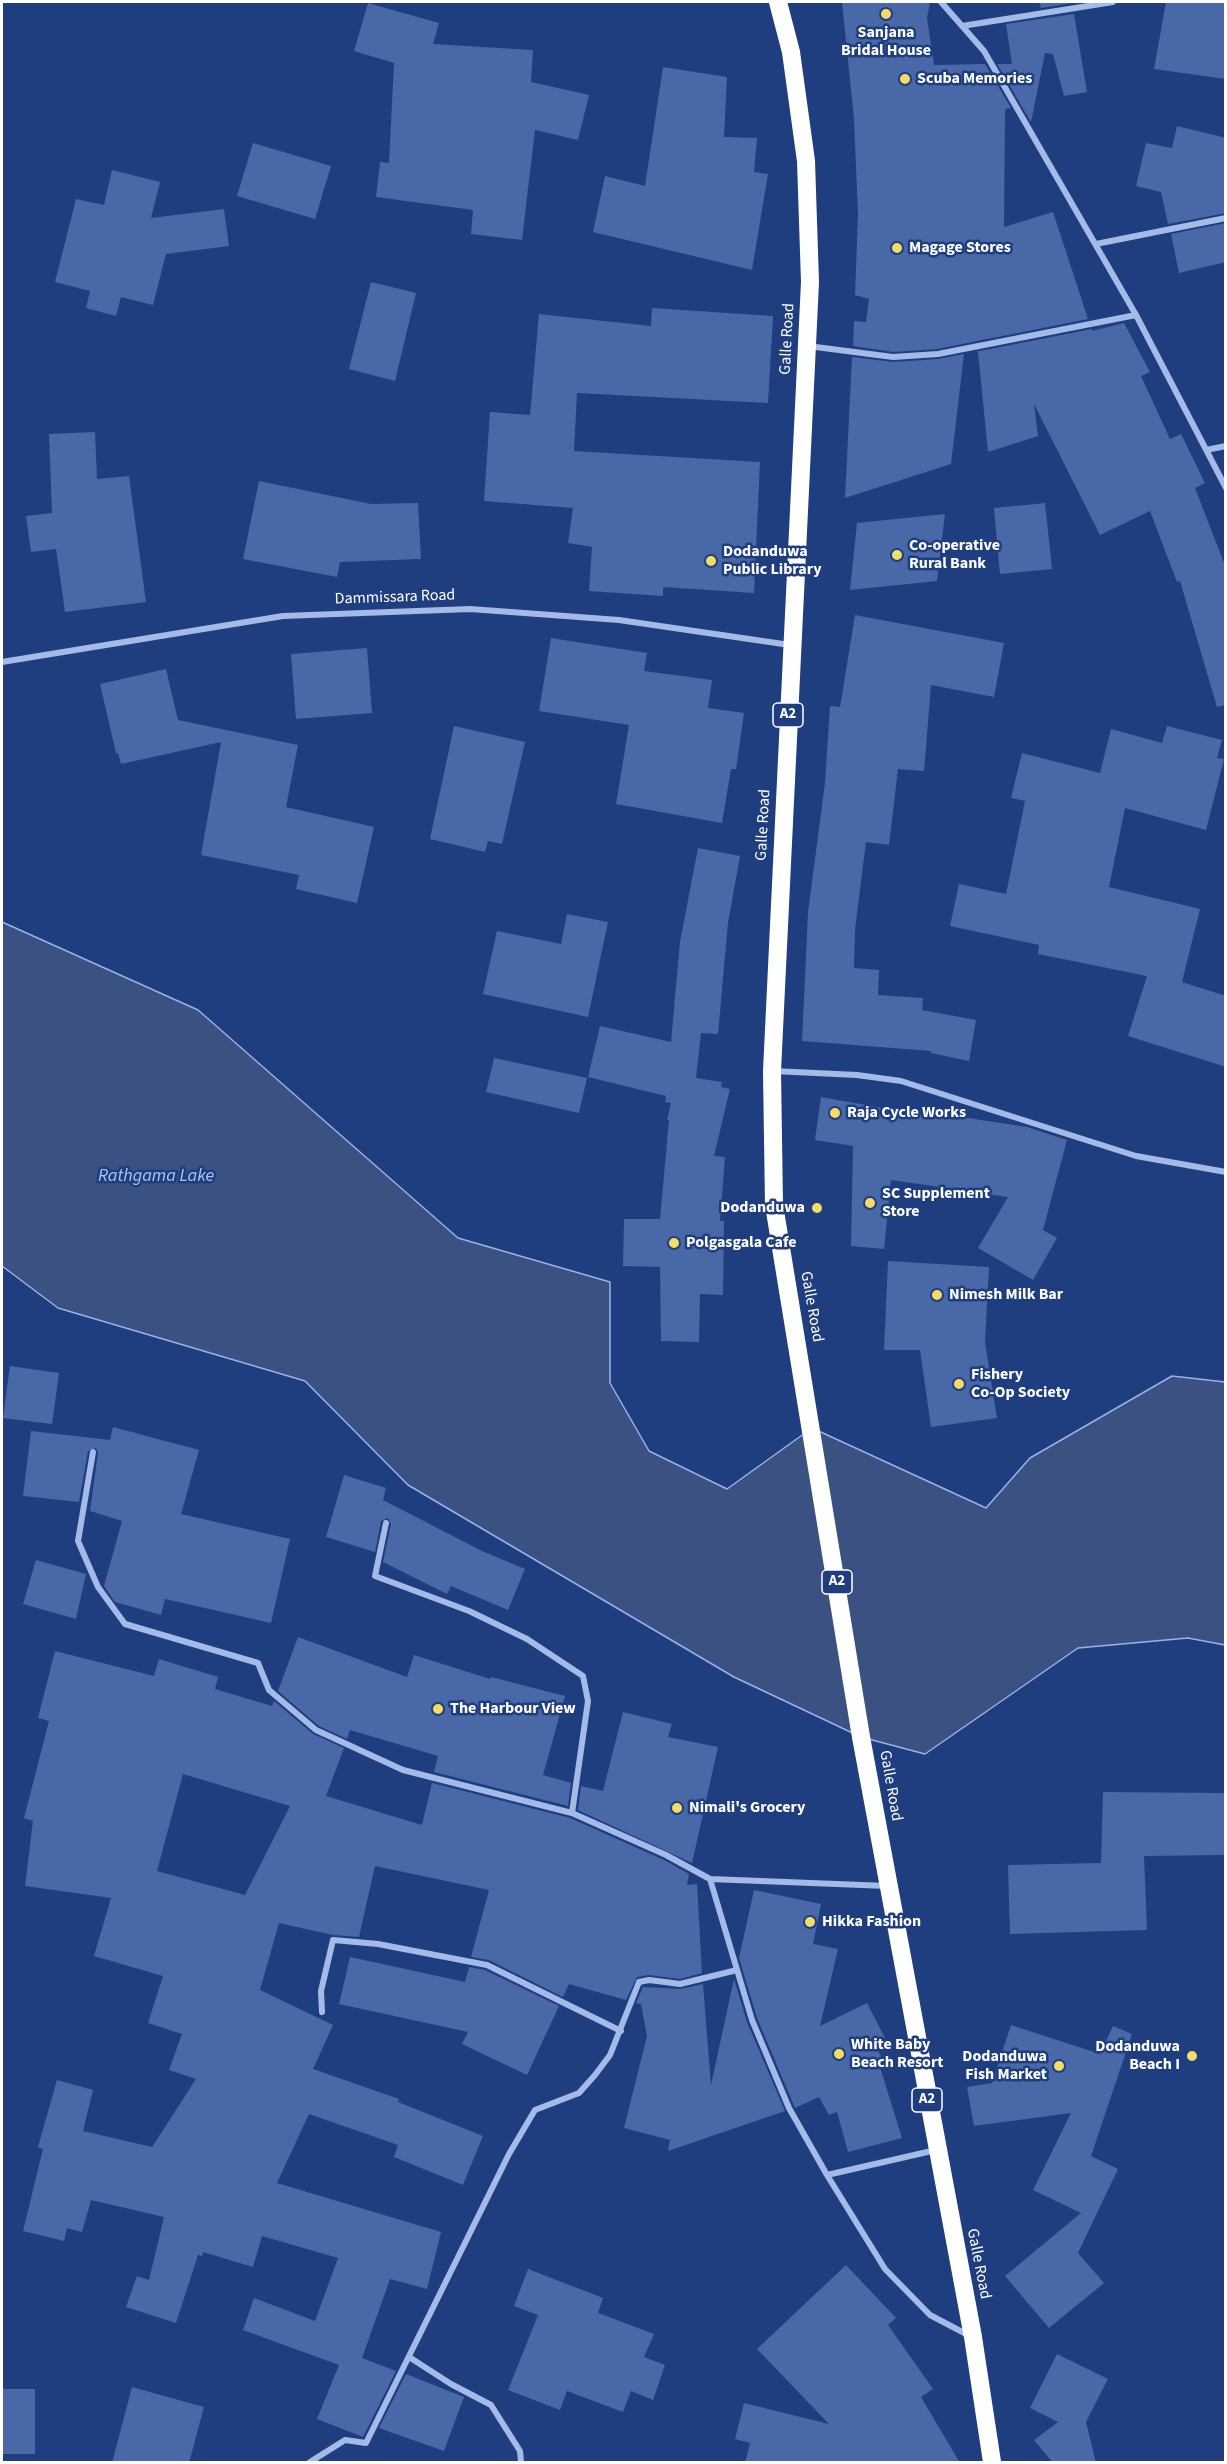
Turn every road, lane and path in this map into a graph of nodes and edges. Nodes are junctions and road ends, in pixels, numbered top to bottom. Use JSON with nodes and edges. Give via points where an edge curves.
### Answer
{"nodes":[{"id":1,"x":778,"y":2,"type":"edge"},
{"id":2,"x":941,"y":2,"type":"edge"},
{"id":3,"x":1113,"y":2,"type":"edge"},
{"id":4,"x":962,"y":26,"type":"junction"},
{"id":5,"x":1226,"y":218,"type":"edge"},
{"id":6,"x":1096,"y":244,"type":"junction"},
{"id":7,"x":1136,"y":315,"type":"junction"},
{"id":8,"x":807,"y":346,"type":"junction"},
{"id":9,"x":1226,"y":446,"type":"edge"},
{"id":10,"x":1206,"y":450,"type":"junction"},
{"id":11,"x":1226,"y":488,"type":"edge"},
{"id":12,"x":791,"y":645,"type":"junction"},
{"id":13,"x":2,"y":662,"type":"edge"},
{"id":14,"x":772,"y":1071,"type":"junction"},
{"id":15,"x":1226,"y":1172,"type":"edge"},
{"id":16,"x":93,"y":1452,"type":"dead end"},
{"id":17,"x":386,"y":1523,"type":"dead end"},
{"id":18,"x":572,"y":1813,"type":"junction"},
{"id":19,"x":710,"y":1879,"type":"junction"},
{"id":20,"x":888,"y":1886,"type":"junction"},
{"id":21,"x":737,"y":1970,"type":"junction"},
{"id":22,"x":322,"y":2012,"type":"dead end"},
{"id":23,"x":621,"y":2031,"type":"junction"},
{"id":24,"x":936,"y":2150,"type":"junction"},
{"id":25,"x":826,"y":2175,"type":"junction"},
{"id":26,"x":973,"y":2337,"type":"junction"},
{"id":27,"x":409,"y":2357,"type":"junction"},
{"id":28,"x":310,"y":2463,"type":"edge"},
{"id":29,"x":521,"y":2463,"type":"edge"},
{"id":30,"x":992,"y":2463,"type":"edge"}],
"edges":[{"from":1,"to":8,"type":"highway","name":"Galle Road","number":"A2","via":[[791,52],[806,160],[810,282]]},
{"from":2,"to":4,"type":"street"},
{"from":3,"to":4,"type":"street"},
{"from":4,"to":6,"type":"street","via":[[984,51]]},
{"from":5,"to":6,"type":"street"},
{"from":6,"to":7,"type":"street"},
{"from":7,"to":8,"type":"street","via":[[938,354],[893,357]]},
{"from":7,"to":10,"type":"street"},
{"from":8,"to":12,"type":"highway","name":"Galle Road","number":"A2"},
{"from":9,"to":10,"type":"street"},
{"from":10,"to":11,"type":"street"},
{"from":12,"to":13,"type":"street","name":"Dammissara Road","via":[[619,620],[470,609],[283,616]]},
{"from":12,"to":14,"type":"highway","name":"Galle Road","number":"A2"},
{"from":14,"to":15,"type":"street","via":[[901,1081],[1136,1156]]},
{"from":14,"to":20,"type":"highway","name":"Galle Road","number":"A2","via":[[774,1205]]},
{"from":16,"to":18,"type":"street","via":[[78,1541],[98,1587],[125,1624],[258,1663],[268,1690],[316,1730],[403,1770]]},
{"from":17,"to":18,"type":"street","via":[[375,1575],[469,1611],[527,1639],[583,1676],[588,1701]]},
{"from":18,"to":19,"type":"street"},
{"from":19,"to":20,"type":"street"},
{"from":19,"to":21,"type":"street"},
{"from":20,"to":24,"type":"highway","name":"Galle Road","number":"A2"},
{"from":21,"to":23,"type":"street","via":[[680,1984],[639,1982]]},
{"from":21,"to":25,"type":"street","via":[[752,2020],[789,2108]]},
{"from":22,"to":23,"type":"street","via":[[321,1991],[333,1940],[378,1944],[487,1965]]},
{"from":23,"to":27,"type":"street","via":[[610,2055],[579,2093],[535,2110],[508,2154]]},
{"from":24,"to":25,"type":"street"},
{"from":24,"to":26,"type":"highway","name":"Galle Road","number":"A2"},
{"from":25,"to":26,"type":"street","via":[[885,2269],[930,2315]]},
{"from":26,"to":30,"type":"highway","name":"Galle Road","number":"A2"},
{"from":27,"to":28,"type":"street","via":[[366,2443],[345,2440]]},
{"from":27,"to":29,"type":"street","via":[[491,2405],[520,2451]]}]}
